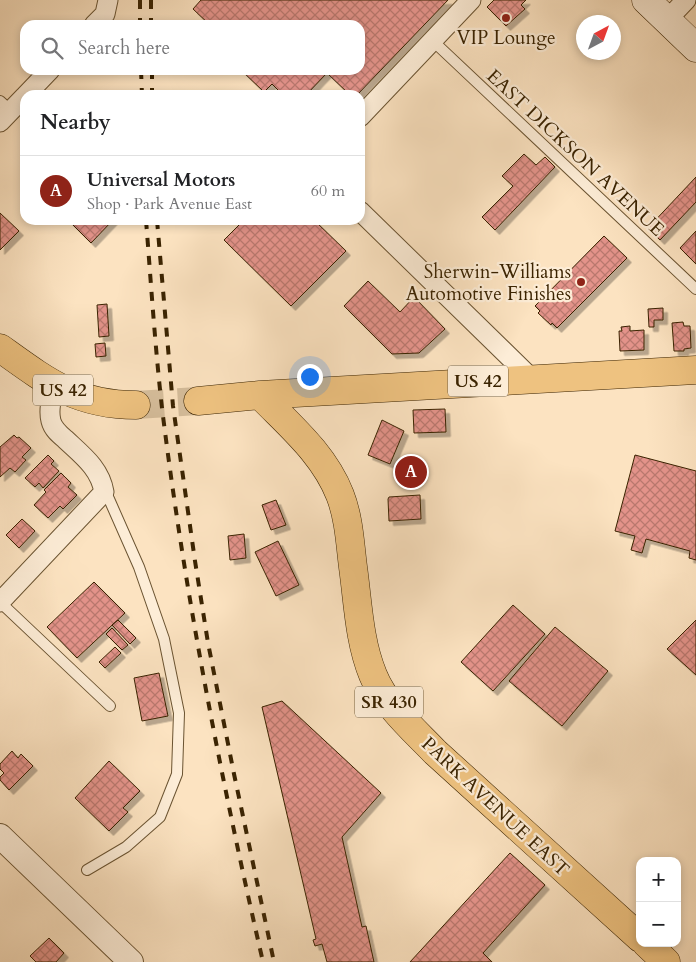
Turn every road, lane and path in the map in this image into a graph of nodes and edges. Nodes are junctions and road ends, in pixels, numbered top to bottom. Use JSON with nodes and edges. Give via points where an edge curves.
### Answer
{"nodes":[{"id":1,"x":108,"y":0,"type":"edge"},
{"id":2,"x":471,"y":0,"type":"edge"},
{"id":3,"x":646,"y":0,"type":"edge"},
{"id":4,"x":686,"y":0,"type":"edge"},
{"id":5,"x":99,"y":20,"type":"edge"},
{"id":6,"x":667,"y":20,"type":"junction"},
{"id":7,"x":432,"y":41,"type":"junction"},
{"id":8,"x":696,"y":48,"type":"edge"},
{"id":9,"x":45,"y":75,"type":"edge"},
{"id":10,"x":32,"y":90,"type":"edge"},
{"id":11,"x":20,"y":100,"type":"edge"},
{"id":12,"x":4,"y":111,"type":"edge"},
{"id":13,"x":365,"y":112,"type":"edge"},
{"id":14,"x":365,"y":217,"type":"edge"},
{"id":15,"x":696,"y":289,"type":"edge"},
{"id":16,"x":0,"y":348,"type":"edge"},
{"id":17,"x":696,"y":370,"type":"edge"},
{"id":18,"x":531,"y":378,"type":"junction"},
{"id":19,"x":55,"y":386,"type":"junction"},
{"id":20,"x":260,"y":395,"type":"junction"},
{"id":21,"x":198,"y":401,"type":"tunnel mouth"},
{"id":22,"x":136,"y":405,"type":"tunnel mouth"},
{"id":23,"x":104,"y":492,"type":"junction"},
{"id":24,"x":0,"y":602,"type":"edge"},
{"id":25,"x":110,"y":706,"type":"dead end"},
{"id":26,"x":0,"y":836,"type":"edge"},
{"id":27,"x":87,"y":870,"type":"dead end"},
{"id":28,"x":636,"y":934,"type":"edge"},
{"id":29,"x":650,"y":947,"type":"edge"},
{"id":30,"x":131,"y":962,"type":"edge"},
{"id":31,"x":666,"y":962,"type":"edge"}],
"edges":[{"from":1,"to":5,"type":"street","via":[[105,14]]},
{"from":2,"to":7,"type":"street"},
{"from":3,"to":6,"type":"main road"},
{"from":4,"to":6,"type":"street"},
{"from":6,"to":8,"type":"main road"},
{"from":7,"to":13,"type":"street"},
{"from":7,"to":15,"type":"lane","name":"EAST DICKSON AVENUE"},
{"from":9,"to":10,"type":"street"},
{"from":11,"to":12,"type":"street"},
{"from":14,"to":18,"type":"street"},
{"from":16,"to":19,"type":"main road","number":"US 42"},
{"from":17,"to":18,"type":"main road","number":"US 42"},
{"from":18,"to":20,"type":"main road","number":"US 42"},
{"from":19,"to":22,"type":"main road","number":"US 42","via":[[91,400]]},
{"from":19,"to":23,"type":"street","via":[[51,421],[56,431],[94,466]]},
{"from":20,"to":21,"type":"main road","number":"US 42"},
{"from":20,"to":28,"type":"main road","name":"PARK AVENUE EAST","number":"SR 430","via":[[312,448],[341,497],[347,520],[363,644],[373,676],[386,698],[435,752]]},
{"from":23,"to":24,"type":"street"},
{"from":23,"to":27,"type":"lane","via":[[139,567],[164,639],[179,713],[177,774],[160,817],[126,847]]},
{"from":24,"to":25,"type":"lane"},
{"from":26,"to":30,"type":"street"},
{"from":29,"to":31,"type":"main road"}]}
